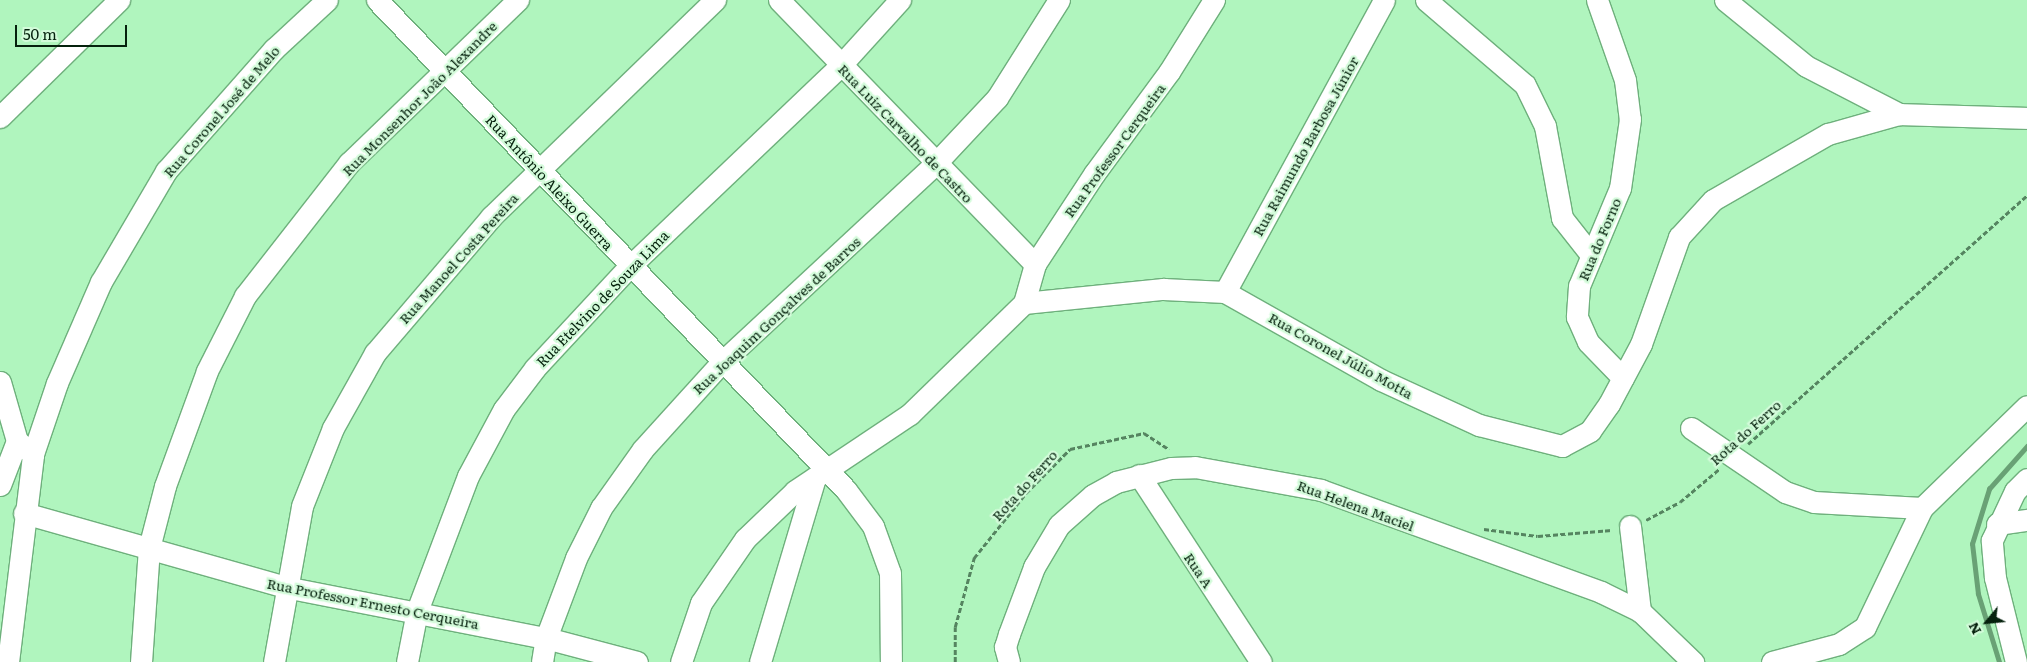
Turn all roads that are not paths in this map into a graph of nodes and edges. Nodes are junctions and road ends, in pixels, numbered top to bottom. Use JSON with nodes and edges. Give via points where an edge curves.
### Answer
{"nodes":[{"id":1,"x":119,"y":0,"type":"edge"},
{"id":2,"x":327,"y":0,"type":"edge"},
{"id":3,"x":377,"y":0,"type":"edge"},
{"id":4,"x":518,"y":0,"type":"edge"},
{"id":5,"x":715,"y":0,"type":"edge"},
{"id":6,"x":778,"y":0,"type":"edge"},
{"id":7,"x":900,"y":0,"type":"edge"},
{"id":8,"x":1059,"y":0,"type":"edge"},
{"id":9,"x":1214,"y":0,"type":"edge"},
{"id":10,"x":1384,"y":0,"type":"edge"},
{"id":11,"x":1426,"y":0,"type":"edge"},
{"id":12,"x":1597,"y":0,"type":"edge"},
{"id":13,"x":1725,"y":0,"type":"edge"},
{"id":14,"x":841,"y":65,"type":"junction"},
{"id":15,"x":445,"y":72,"type":"junction"},
{"id":16,"x":1899,"y":114,"type":"junction"},
{"id":17,"x":0,"y":117,"type":"edge"},
{"id":18,"x":2027,"y":118,"type":"edge"},
{"id":19,"x":935,"y":164,"type":"junction"},
{"id":20,"x":538,"y":170,"type":"junction"},
{"id":21,"x":1592,"y":256,"type":"junction"},
{"id":22,"x":1035,"y":264,"type":"junction"},
{"id":23,"x":629,"y":267,"type":"junction"},
{"id":24,"x":1225,"y":292,"type":"junction"},
{"id":25,"x":1024,"y":303,"type":"junction"},
{"id":26,"x":722,"y":362,"type":"junction"},
{"id":27,"x":1623,"y":378,"type":"junction"},
{"id":28,"x":2,"y":391,"type":"edge"},
{"id":29,"x":2027,"y":406,"type":"edge"},
{"id":30,"x":1691,"y":428,"type":"dead end"},
{"id":31,"x":25,"y":448,"type":"junction"},
{"id":32,"x":821,"y":475,"type":"junction"},
{"id":33,"x":1139,"y":475,"type":"junction"},
{"id":34,"x":2027,"y":479,"type":"edge"},
{"id":35,"x":0,"y":485,"type":"edge"},
{"id":36,"x":1922,"y":508,"type":"junction"},
{"id":37,"x":24,"y":513,"type":"junction"},
{"id":38,"x":2027,"y":520,"type":"edge"},
{"id":39,"x":1997,"y":524,"type":"junction"},
{"id":40,"x":1630,"y":526,"type":"road end"},
{"id":41,"x":149,"y":548,"type":"junction"},
{"id":42,"x":285,"y":588,"type":"junction"},
{"id":43,"x":416,"y":611,"type":"junction"},
{"id":44,"x":1640,"y":611,"type":"junction"},
{"id":45,"x":546,"y":638,"type":"junction"},
{"id":46,"x":1009,"y":661,"type":"edge"},
{"id":47,"x":8,"y":662,"type":"edge"},
{"id":48,"x":141,"y":662,"type":"edge"},
{"id":49,"x":274,"y":662,"type":"edge"},
{"id":50,"x":407,"y":662,"type":"edge"},
{"id":51,"x":542,"y":662,"type":"edge"},
{"id":52,"x":637,"y":662,"type":"edge"},
{"id":53,"x":681,"y":662,"type":"edge"},
{"id":54,"x":760,"y":662,"type":"edge"},
{"id":55,"x":890,"y":662,"type":"edge"},
{"id":56,"x":1261,"y":662,"type":"edge"},
{"id":57,"x":1693,"y":662,"type":"edge"},
{"id":58,"x":1772,"y":662,"type":"edge"},
{"id":59,"x":2016,"y":662,"type":"edge"}],
"edges":[{"from":1,"to":17,"type":"street"},
{"from":2,"to":31,"type":"street","name":"Rua Coronel José de Melo","via":[[274,49],[166,171],[101,282]]},
{"from":3,"to":15,"type":"street","name":"Rua Antônio Aleixo Guerra"},
{"from":4,"to":15,"type":"street","name":"Rua Monsenhor João Alexandre"},
{"from":5,"to":20,"type":"street","name":"Rua Manoel Costa Pereira"},
{"from":6,"to":14,"type":"street","name":"Rua Luiz Carvalho de Castro"},
{"from":7,"to":14,"type":"street","name":"Rua Etelvino de Souza Lima"},
{"from":8,"to":19,"type":"street","name":"Rua Joaquim Gonçalves de Barros","via":[[997,98]]},
{"from":9,"to":22,"type":"street","name":"Rua Professor Cerqueira","via":[[1169,72],[1094,174]]},
{"from":10,"to":24,"type":"street","name":"Rua Raimundo Barbosa Júnior"},
{"from":11,"to":21,"type":"street","via":[[1525,85],[1546,126],[1562,218]]},
{"from":12,"to":21,"type":"street","name":"Rua do Forno","via":[[1625,80],[1630,119],[1620,188]]},
{"from":13,"to":16,"type":"street","via":[[1806,66]]},
{"from":14,"to":19,"type":"street","name":"Rua Luiz Carvalho de Castro"},
{"from":14,"to":23,"type":"street","name":"Rua Etelvino de Souza Lima"},
{"from":15,"to":20,"type":"street","name":"Rua Antônio Aleixo Guerra"},
{"from":15,"to":41,"type":"street","name":"Rua Monsenhor João Alexandre","via":[[349,164],[245,296],[207,371],[165,486]]},
{"from":16,"to":18,"type":"street","name":"Rua Coronel Júlio Motta"},
{"from":16,"to":27,"type":"street","name":"Rua Coronel Júlio Motta","via":[[1828,134],[1699,210],[1679,237],[1641,344]]},
{"from":19,"to":22,"type":"street","name":"Rua Luiz Carvalho de Castro"},
{"from":19,"to":26,"type":"street","name":"Rua Joaquim Gonçalves de Barros"},
{"from":20,"to":23,"type":"street","name":"Rua Antônio Aleixo Guerra"},
{"from":20,"to":42,"type":"street","name":"Rua Manoel Costa Pereira","via":[[428,287],[375,353],[333,428],[302,506]]},
{"from":21,"to":27,"type":"street","name":"Rua do Forno","via":[[1579,286],[1577,317],[1588,342]]},
{"from":22,"to":25,"type":"street","name":"Rua Professor Cerqueira"},
{"from":23,"to":26,"type":"street","name":"Rua Antônio Aleixo Guerra"},
{"from":23,"to":43,"type":"street","name":"Rua Etelvino de Souza Lima","via":[[534,368],[504,409],[468,476]]},
{"from":24,"to":25,"type":"street","name":"Rua Coronel Júlio Motta","via":[[1171,289]]},
{"from":24,"to":27,"type":"street","name":"Rua Coronel Júlio Motta","via":[[1381,380],[1479,425],[1529,441],[1562,446],[1590,431]]},
{"from":25,"to":32,"type":"street","via":[[910,414]]},
{"from":26,"to":32,"type":"street","name":"Rua Antônio Aleixo Guerra"},
{"from":26,"to":45,"type":"street","name":"Rua Joaquim Gonçalves de Barros","via":[[643,449],[601,508]]},
{"from":28,"to":31,"type":"street"},
{"from":29,"to":36,"type":"street"},
{"from":30,"to":36,"type":"street","via":[[1785,492],[1814,502]]},
{"from":31,"to":35,"type":"street"},
{"from":31,"to":37,"type":"street","name":"Rua Coronel José de Melo"},
{"from":32,"to":53,"type":"street","via":[[795,490],[721,569],[701,603]]},
{"from":32,"to":54,"type":"street"},
{"from":32,"to":55,"type":"street","name":"Rua Antônio Aleixo Guerra","via":[[873,526],[881,542],[890,574]]},
{"from":33,"to":44,"type":"street","name":"Rua Helena Maciel","via":[[1196,467],[1321,490],[1392,519],[1497,552]]},
{"from":33,"to":46,"type":"street","name":"Rua Helena Maciel","via":[[1093,495],[1055,531],[1034,567],[1009,634]]},
{"from":33,"to":56,"type":"street","name":"Rua A"},
{"from":34,"to":39,"type":"street"},
{"from":36,"to":58,"type":"street","via":[[1865,627],[1839,644]]},
{"from":37,"to":41,"type":"street","name":"Rua Professor Ernesto Cerqueira"},
{"from":37,"to":47,"type":"street","name":"Rua Coronel José de Melo"},
{"from":38,"to":39,"type":"street"},
{"from":39,"to":59,"type":"street","via":[[1992,540],[1995,578]]},
{"from":40,"to":44,"type":"street"},
{"from":41,"to":42,"type":"street","name":"Rua Professor Ernesto Cerqueira"},
{"from":41,"to":48,"type":"street","name":"Rua Monsenhor João Alexandre"},
{"from":42,"to":43,"type":"street","name":"Rua Professor Ernesto Cerqueira"},
{"from":42,"to":49,"type":"street","name":"Rua Manoel Costa Pereira"},
{"from":43,"to":45,"type":"street","name":"Rua Professor Ernesto Cerqueira"},
{"from":43,"to":50,"type":"street","name":"Rua Etelvino de Souza Lima"},
{"from":44,"to":57,"type":"street","name":"Rua Helena Maciel"},
{"from":45,"to":51,"type":"street","name":"Rua Joaquim Gonçalves de Barros"},
{"from":45,"to":52,"type":"street","name":"Rua Professor Ernesto Cerqueira"}]}
